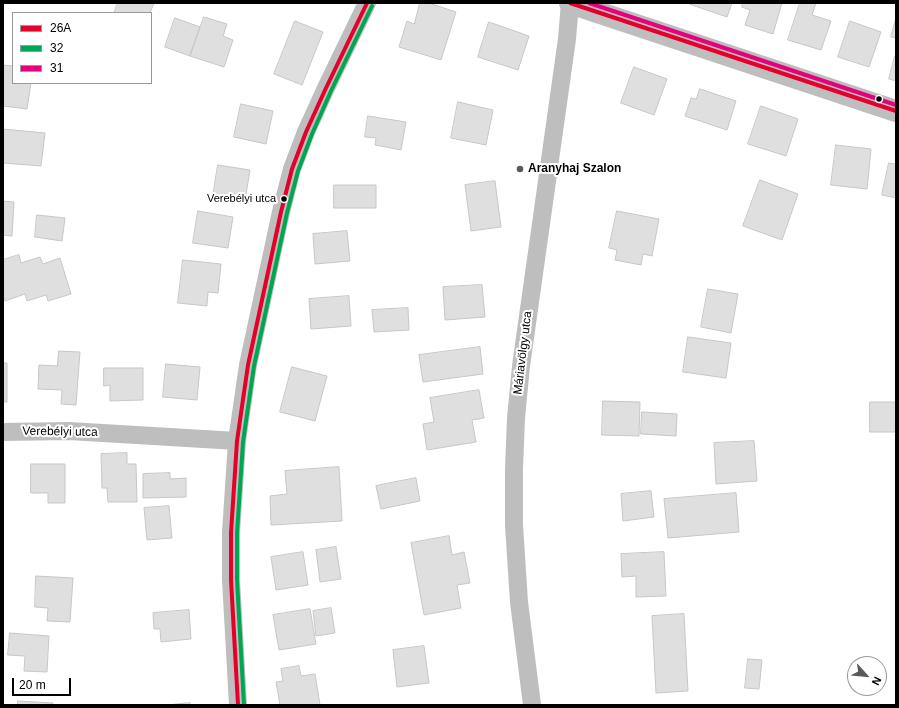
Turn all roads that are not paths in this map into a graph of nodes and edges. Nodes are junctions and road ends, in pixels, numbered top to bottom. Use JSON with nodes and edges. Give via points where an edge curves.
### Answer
{"nodes":[{"id":1,"x":367,"y":3,"type":"edge"},
{"id":2,"x":570,"y":3,"type":"edge"},
{"id":3,"x":896,"y":111,"type":"edge"},
{"id":4,"x":3,"y":432,"type":"edge"},
{"id":5,"x":237,"y":441,"type":"junction"},
{"id":6,"x":238,"y":705,"type":"edge"},
{"id":7,"x":532,"y":705,"type":"edge"}],
"edges":[{"from":1,"to":5,"type":"street","via":[[306,132],[292,169],[248,365]]},
{"from":2,"to":3,"type":"street"},
{"from":2,"to":7,"type":"street","name":"Máriavölgy utca","via":[[516,418],[514,525],[518,594]]},
{"from":4,"to":5,"type":"street","name":"Verebélyi utca","via":[[69,431]]},
{"from":5,"to":6,"type":"street","via":[[231,533],[231,580]]}]}
